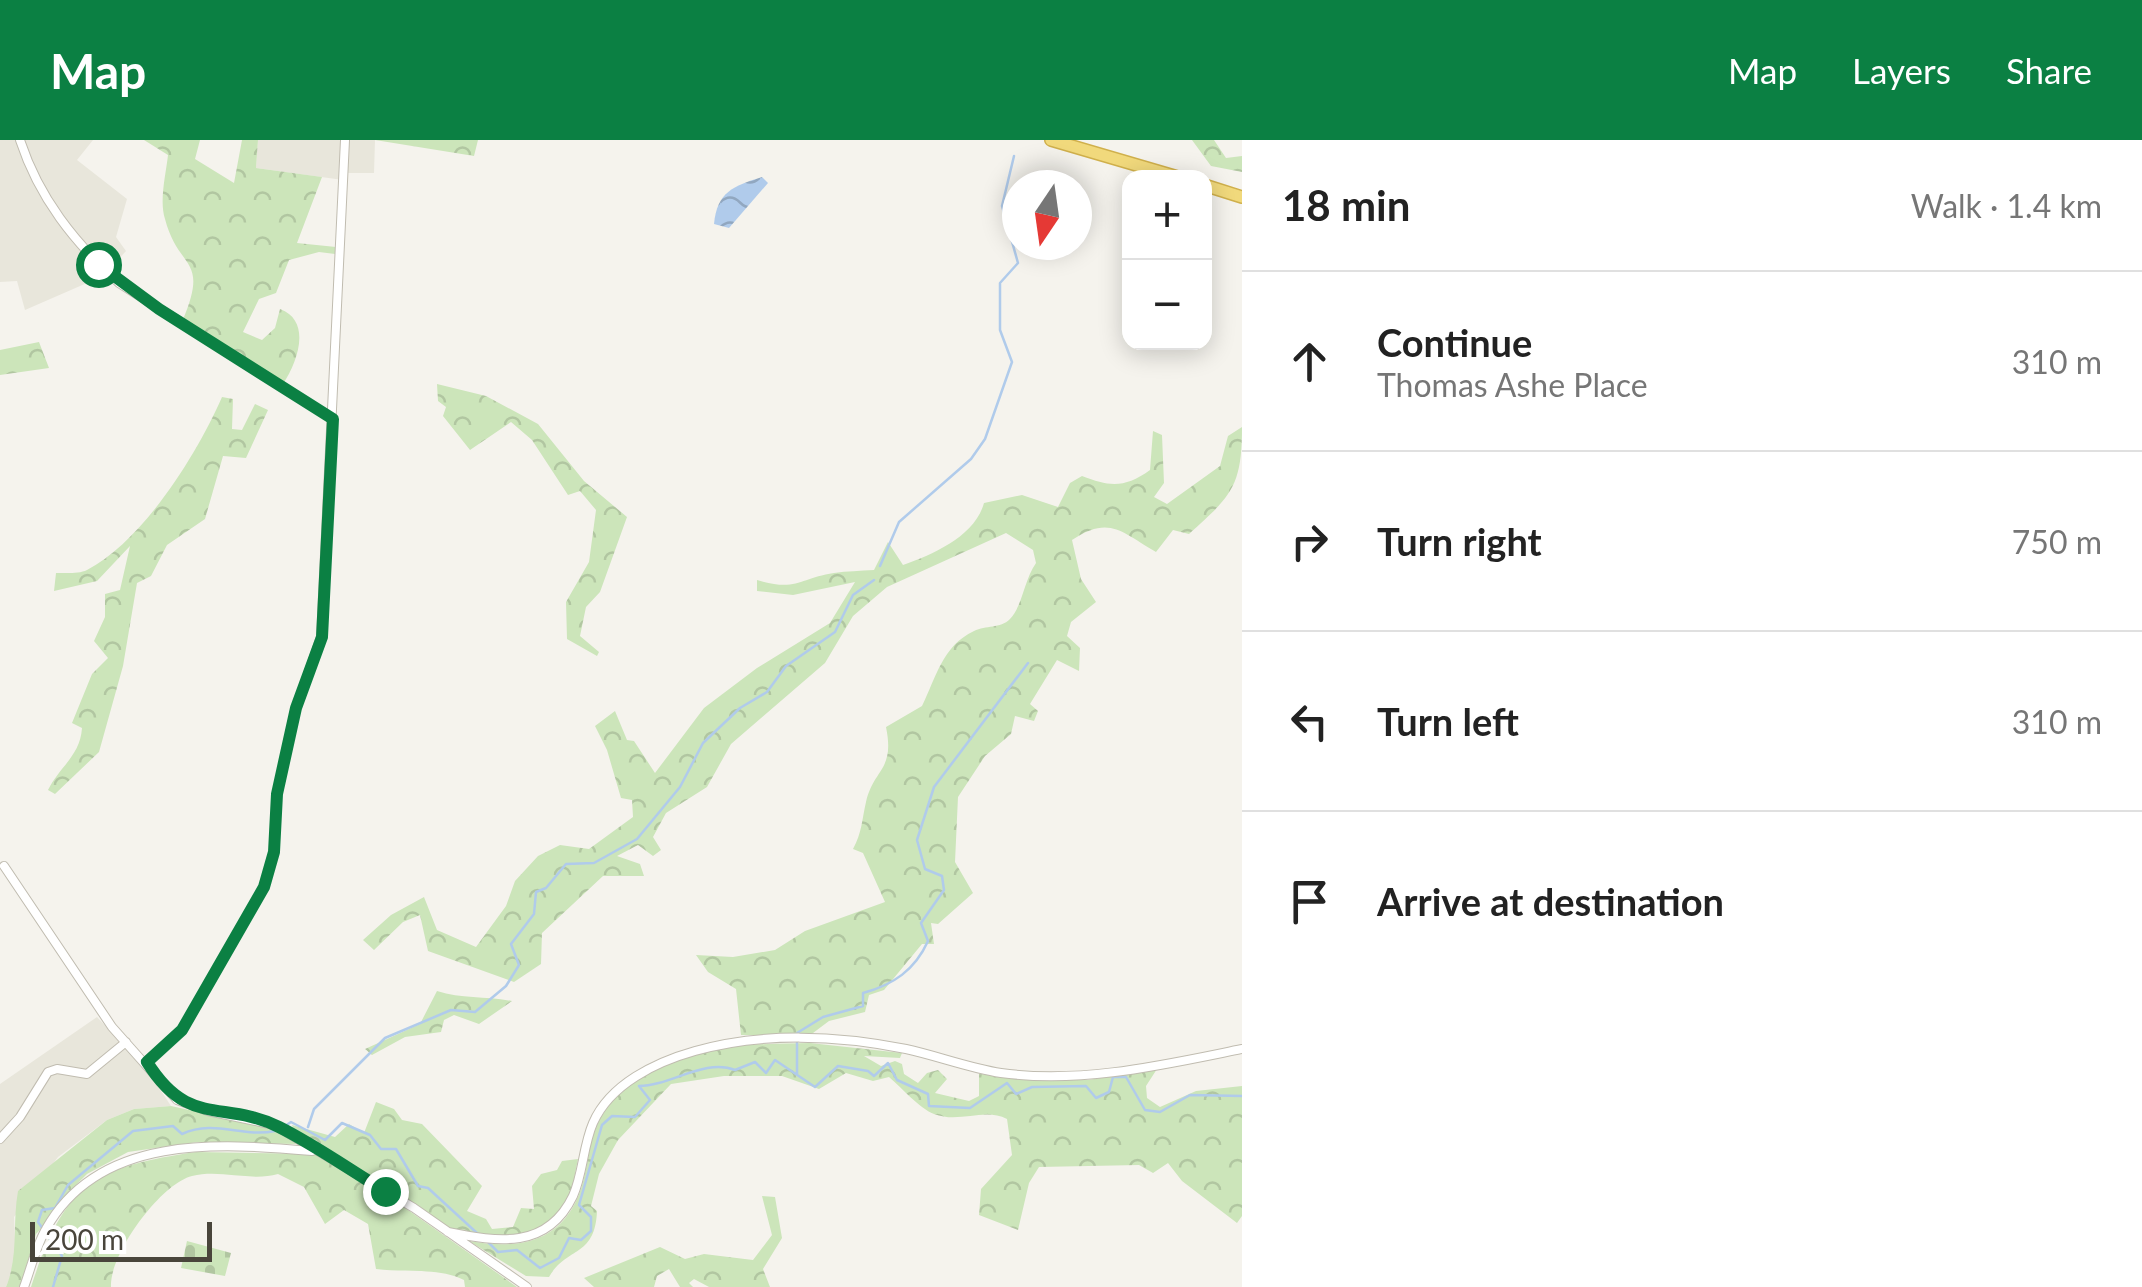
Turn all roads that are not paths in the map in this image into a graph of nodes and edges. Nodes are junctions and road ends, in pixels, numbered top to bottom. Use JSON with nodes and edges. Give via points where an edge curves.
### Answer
{"nodes":[{"id":1,"x":32,"y":140,"type":"edge"},
{"id":2,"x":345,"y":140,"type":"edge"},
{"id":3,"x":1051,"y":140,"type":"edge"},
{"id":4,"x":21,"y":145,"type":"edge"},
{"id":5,"x":1154,"y":170,"type":"edge"},
{"id":6,"x":1212,"y":188,"type":"edge"},
{"id":7,"x":1242,"y":197,"type":"edge"},
{"id":8,"x":333,"y":419,"type":"junction"},
{"id":9,"x":4,"y":866,"type":"dead end"},
{"id":10,"x":126,"y":1042,"type":"junction"},
{"id":11,"x":1242,"y":1049,"type":"edge"},
{"id":12,"x":147,"y":1062,"type":"junction"},
{"id":13,"x":0,"y":1139,"type":"edge"},
{"id":14,"x":316,"y":1151,"type":"junction"},
{"id":15,"x":448,"y":1232,"type":"junction"},
{"id":16,"x":24,"y":1287,"type":"edge"},
{"id":17,"x":527,"y":1287,"type":"edge"}],
"edges":[{"from":1,"to":4,"type":"street"},
{"from":2,"to":8,"type":"street"},
{"from":3,"to":5,"type":"highway"},
{"from":4,"to":8,"type":"street","via":[[50,206],[119,283]]},
{"from":6,"to":7,"type":"highway"},
{"from":8,"to":12,"type":"street","via":[[322,637],[296,708],[264,887],[182,1030]]},
{"from":9,"to":10,"type":"street"},
{"from":10,"to":12,"type":"street"},
{"from":10,"to":13,"type":"street","via":[[87,1074],[48,1072]]},
{"from":11,"to":15,"type":"street","via":[[1093,1076],[1041,1075],[1002,1073],[862,1042],[744,1038],[669,1058],[605,1104],[573,1196],[551,1229],[523,1239]]},
{"from":12,"to":14,"type":"street","via":[[178,1100],[274,1124]]},
{"from":14,"to":15,"type":"street"},
{"from":14,"to":16,"type":"street","via":[[200,1148],[131,1157],[90,1177],[46,1227]]},
{"from":15,"to":17,"type":"street"}]}
